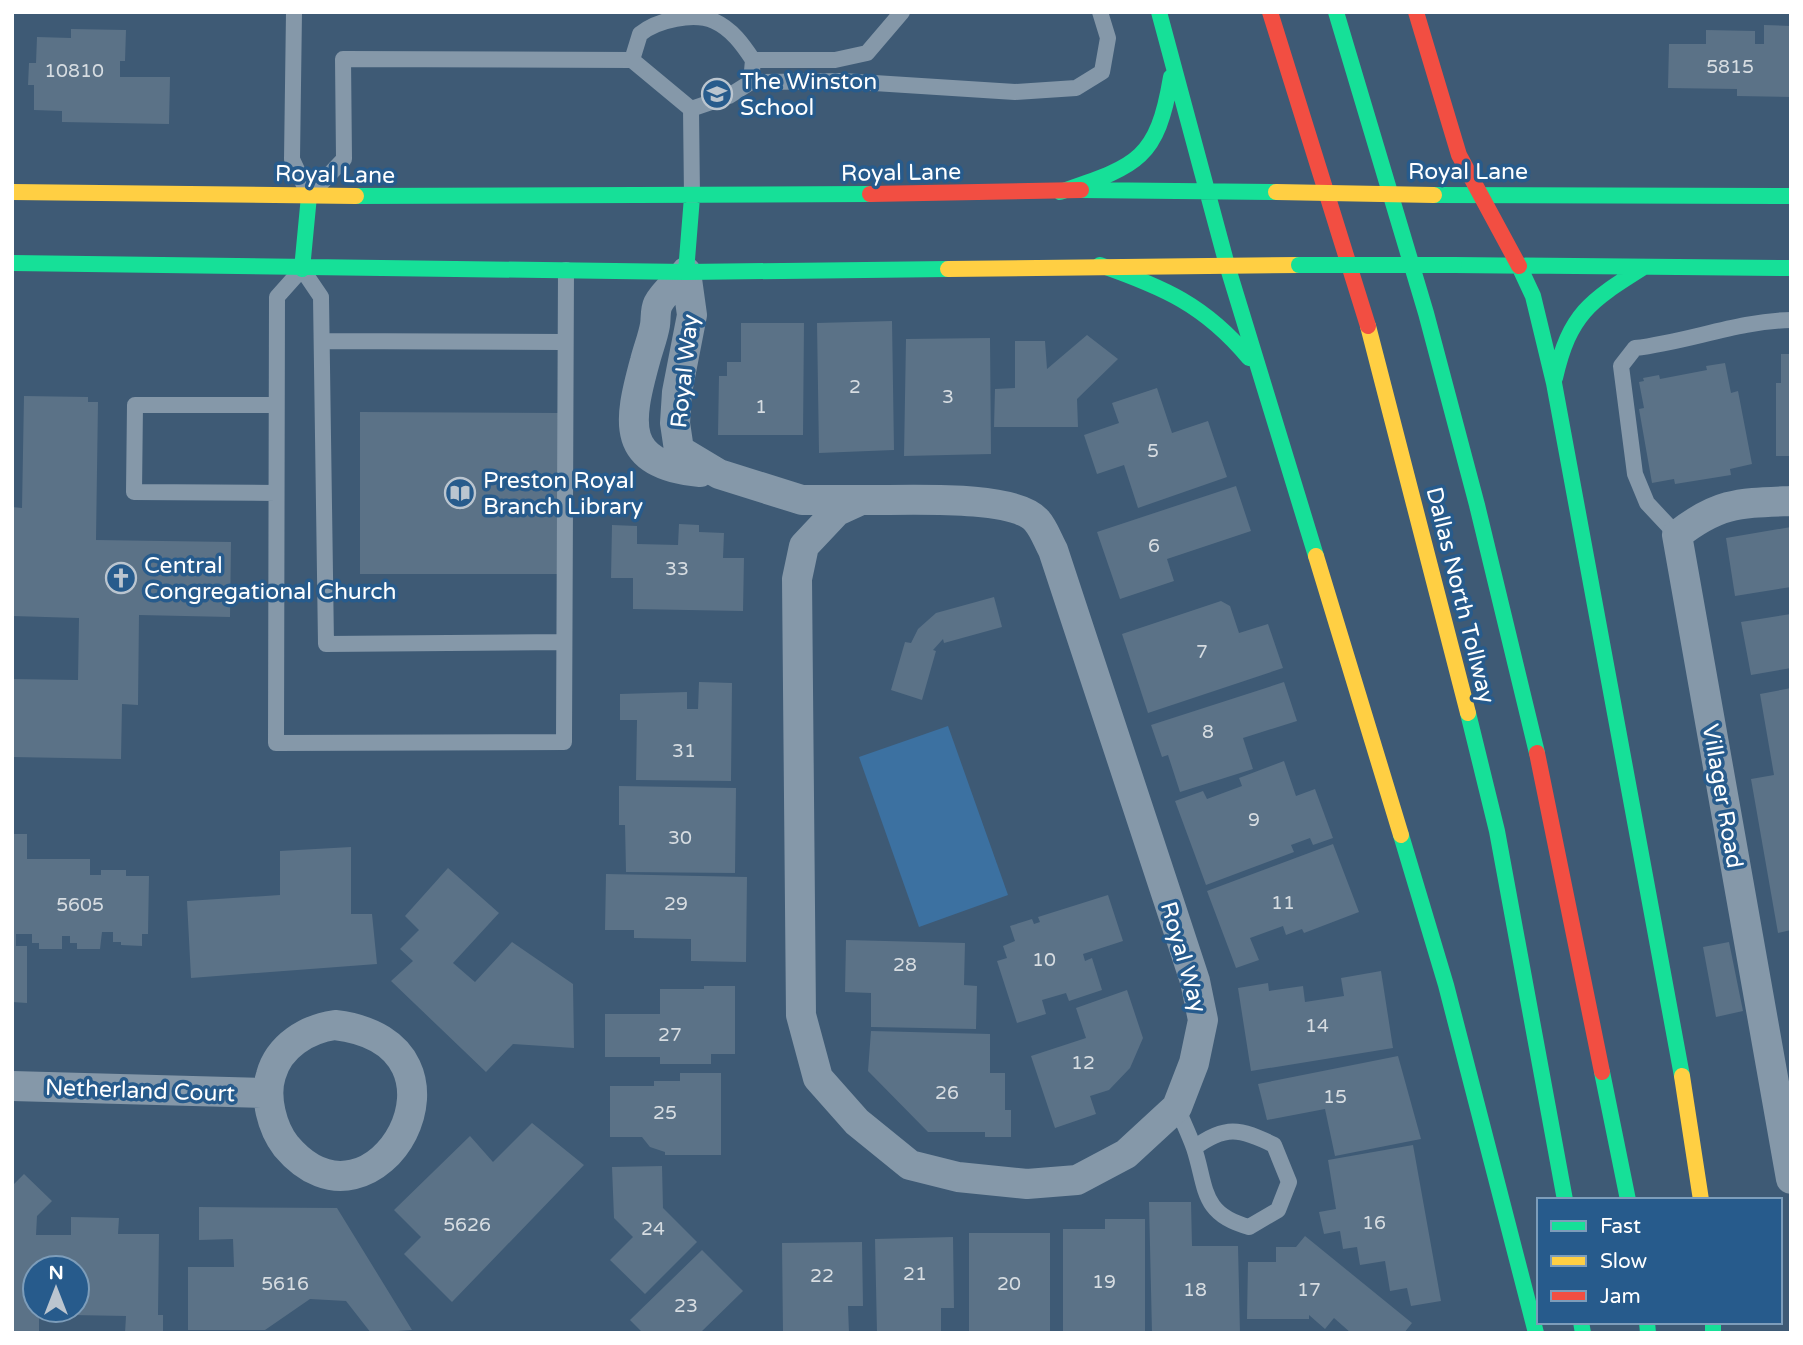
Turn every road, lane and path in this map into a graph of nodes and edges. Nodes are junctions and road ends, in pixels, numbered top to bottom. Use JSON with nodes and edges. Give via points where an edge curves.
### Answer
{"nodes":[{"id":1,"x":294,"y":12,"type":"edge"},
{"id":2,"x":902,"y":12,"type":"edge"},
{"id":3,"x":1100,"y":12,"type":"edge"},
{"id":4,"x":1160,"y":12,"type":"edge"},
{"id":5,"x":1270,"y":12,"type":"edge"},
{"id":6,"x":1336,"y":12,"type":"edge"},
{"id":7,"x":1416,"y":12,"type":"edge"},
{"id":8,"x":632,"y":60,"type":"junction"},
{"id":9,"x":753,"y":60,"type":"junction"},
{"id":10,"x":1172,"y":64,"type":"junction"},
{"id":11,"x":751,"y":82,"type":"junction"},
{"id":12,"x":691,"y":109,"type":"junction"},
{"id":13,"x":1205,"y":190,"type":"junction"},
{"id":14,"x":12,"y":192,"type":"edge"},
{"id":15,"x":1060,"y":192,"type":"junction"},
{"id":16,"x":1478,"y":195,"type":"junction"},
{"id":17,"x":309,"y":196,"type":"junction"},
{"id":18,"x":1791,"y":196,"type":"edge"},
{"id":19,"x":692,"y":197,"type":"junction"},
{"id":20,"x":12,"y":263,"type":"edge"},
{"id":21,"x":1100,"y":265,"type":"junction"},
{"id":22,"x":1227,"y":265,"type":"junction"},
{"id":23,"x":1519,"y":266,"type":"junction"},
{"id":24,"x":1644,"y":268,"type":"junction"},
{"id":25,"x":1791,"y":268,"type":"edge"},
{"id":26,"x":302,"y":269,"type":"junction"},
{"id":27,"x":566,"y":269,"type":"junction"},
{"id":28,"x":686,"y":272,"type":"junction"},
{"id":29,"x":1791,"y":320,"type":"edge"},
{"id":30,"x":322,"y":341,"type":"junction"},
{"id":31,"x":564,"y":342,"type":"junction"},
{"id":32,"x":1259,"y":372,"type":"junction"},
{"id":33,"x":1554,"y":383,"type":"junction"},
{"id":34,"x":276,"y":405,"type":"junction"},
{"id":35,"x":719,"y":474,"type":"junction"},
{"id":36,"x":276,"y":493,"type":"junction"},
{"id":37,"x":861,"y":500,"type":"junction"},
{"id":38,"x":1791,"y":501,"type":"edge"},
{"id":39,"x":1677,"y":534,"type":"junction"},
{"id":40,"x":564,"y":642,"type":"junction"},
{"id":41,"x":12,"y":1086,"type":"edge"},
{"id":42,"x":268,"y":1093,"type":"junction"},
{"id":43,"x":1177,"y":1107,"type":"junction"},
{"id":44,"x":1194,"y":1148,"type":"junction"},
{"id":45,"x":1791,"y":1179,"type":"edge"},
{"id":46,"x":1565,"y":1198,"type":"edge"},
{"id":47,"x":1628,"y":1198,"type":"edge"},
{"id":48,"x":1701,"y":1198,"type":"edge"},
{"id":49,"x":1536,"y":1333,"type":"edge"}],
"edges":[{"from":1,"to":17,"type":"lane","via":[[292,159]]},
{"from":2,"to":9,"type":"lane","via":[[867,53],[835,60]]},
{"from":3,"to":11,"type":"lane","via":[[1108,38],[1102,72],[1076,88],[1015,92],[842,81]]},
{"from":4,"to":10,"type":"main road"},
{"from":5,"to":46,"type":"main road","name":"Dallas North Tollway","via":[[1367,321],[1436,584],[1497,831]]},
{"from":6,"to":47,"type":"main road","name":"Dallas North Tollway","via":[[1426,313],[1480,518],[1538,757]]},
{"from":7,"to":16,"type":"main road","via":[[1459,155]]},
{"from":8,"to":9,"type":"lane","via":[[640,34],[676,18],[713,20],[737,37]]},
{"from":8,"to":12,"type":"lane"},
{"from":8,"to":17,"type":"lane","via":[[343,59],[344,159]]},
{"from":9,"to":11,"type":"lane"},
{"from":10,"to":13,"type":"main road"},
{"from":10,"to":15,"type":"main road","via":[[1166,117],[1146,153],[1129,167]]},
{"from":11,"to":12,"type":"lane","via":[[729,96]]},
{"from":12,"to":19,"type":"lane"},
{"from":13,"to":15,"type":"main road","name":"Royal Lane"},
{"from":13,"to":16,"type":"main road","name":"Royal Lane","bridge":true},
{"from":13,"to":22,"type":"main road"},
{"from":14,"to":17,"type":"main road","name":"Royal Lane"},
{"from":15,"to":19,"type":"main road","name":"Royal Lane"},
{"from":16,"to":18,"type":"main road","name":"Royal Lane"},
{"from":16,"to":23,"type":"main road"},
{"from":17,"to":19,"type":"main road","name":"Royal Lane"},
{"from":17,"to":26,"type":"main road"},
{"from":19,"to":28,"type":"main road"},
{"from":20,"to":26,"type":"main road"},
{"from":21,"to":22,"type":"main road"},
{"from":21,"to":28,"type":"main road"},
{"from":21,"to":32,"type":"main road","via":[[1191,300],[1227,328]]},
{"from":22,"to":23,"type":"main road","bridge":true},
{"from":22,"to":32,"type":"main road"},
{"from":23,"to":24,"type":"main road"},
{"from":23,"to":33,"type":"main road","via":[[1533,296]]},
{"from":24,"to":25,"type":"main road"},
{"from":24,"to":33,"type":"main road","via":[[1588,303],[1575,317],[1561,345]]},
{"from":26,"to":27,"type":"main road"},
{"from":26,"to":30,"type":"lane","via":[[321,297]]},
{"from":26,"to":34,"type":"lane","via":[[277,297]]},
{"from":27,"to":28,"type":"main road"},
{"from":27,"to":31,"type":"lane"},
{"from":28,"to":35,"type":"street","name":"Royal Way","via":[[692,315],[677,392],[679,450]]},
{"from":28,"to":35,"type":"street","name":"Royal Way","via":[[657,305],[656,324],[632,405],[632,424],[647,455],[682,470]]},
{"from":29,"to":39,"type":"lane","via":[[1765,321],[1635,348],[1621,366],[1635,474],[1647,503]]},
{"from":30,"to":31,"type":"lane"},
{"from":30,"to":40,"type":"lane","via":[[326,644]]},
{"from":31,"to":40,"type":"lane"},
{"from":32,"to":49,"type":"main road","via":[[1446,985]]},
{"from":33,"to":48,"type":"main road","via":[[1673,1016]]},
{"from":34,"to":36,"type":"lane"},
{"from":34,"to":36,"type":"lane","via":[[135,405],[134,492]]},
{"from":35,"to":37,"type":"street","name":"Royal Way","via":[[803,500]]},
{"from":36,"to":40,"type":"lane","via":[[276,743],[564,742]]},
{"from":37,"to":43,"type":"street","name":"Royal Way","via":[[989,502],[1017,509],[1036,519],[1053,550],[1195,981],[1203,1020],[1194,1063]]},
{"from":37,"to":43,"type":"street","name":"Royal Way","via":[[837,511],[804,546],[797,579],[801,1015],[818,1078],[857,1122],[910,1165],[958,1177],[1027,1184],[1077,1180],[1126,1154]]},
{"from":38,"to":39,"type":"street","via":[[1734,503],[1700,517]]},
{"from":39,"to":45,"type":"street","name":"Villager Road"},
{"from":41,"to":42,"type":"street","name":"Netherland Court"},
{"from":42,"to":42,"type":"street","name":"Netherland Court","via":[[270,1075],[291,1043],[315,1028],[335,1026],[381,1037],[403,1061],[412,1083],[407,1128],[383,1160],[366,1172],[346,1175],[317,1171],[299,1160],[273,1122]]},
{"from":43,"to":44,"type":"lane"},
{"from":44,"to":44,"type":"lane","via":[[1203,1191],[1228,1221],[1249,1227],[1278,1210],[1289,1182],[1273,1145],[1245,1131],[1214,1134]]}]}
